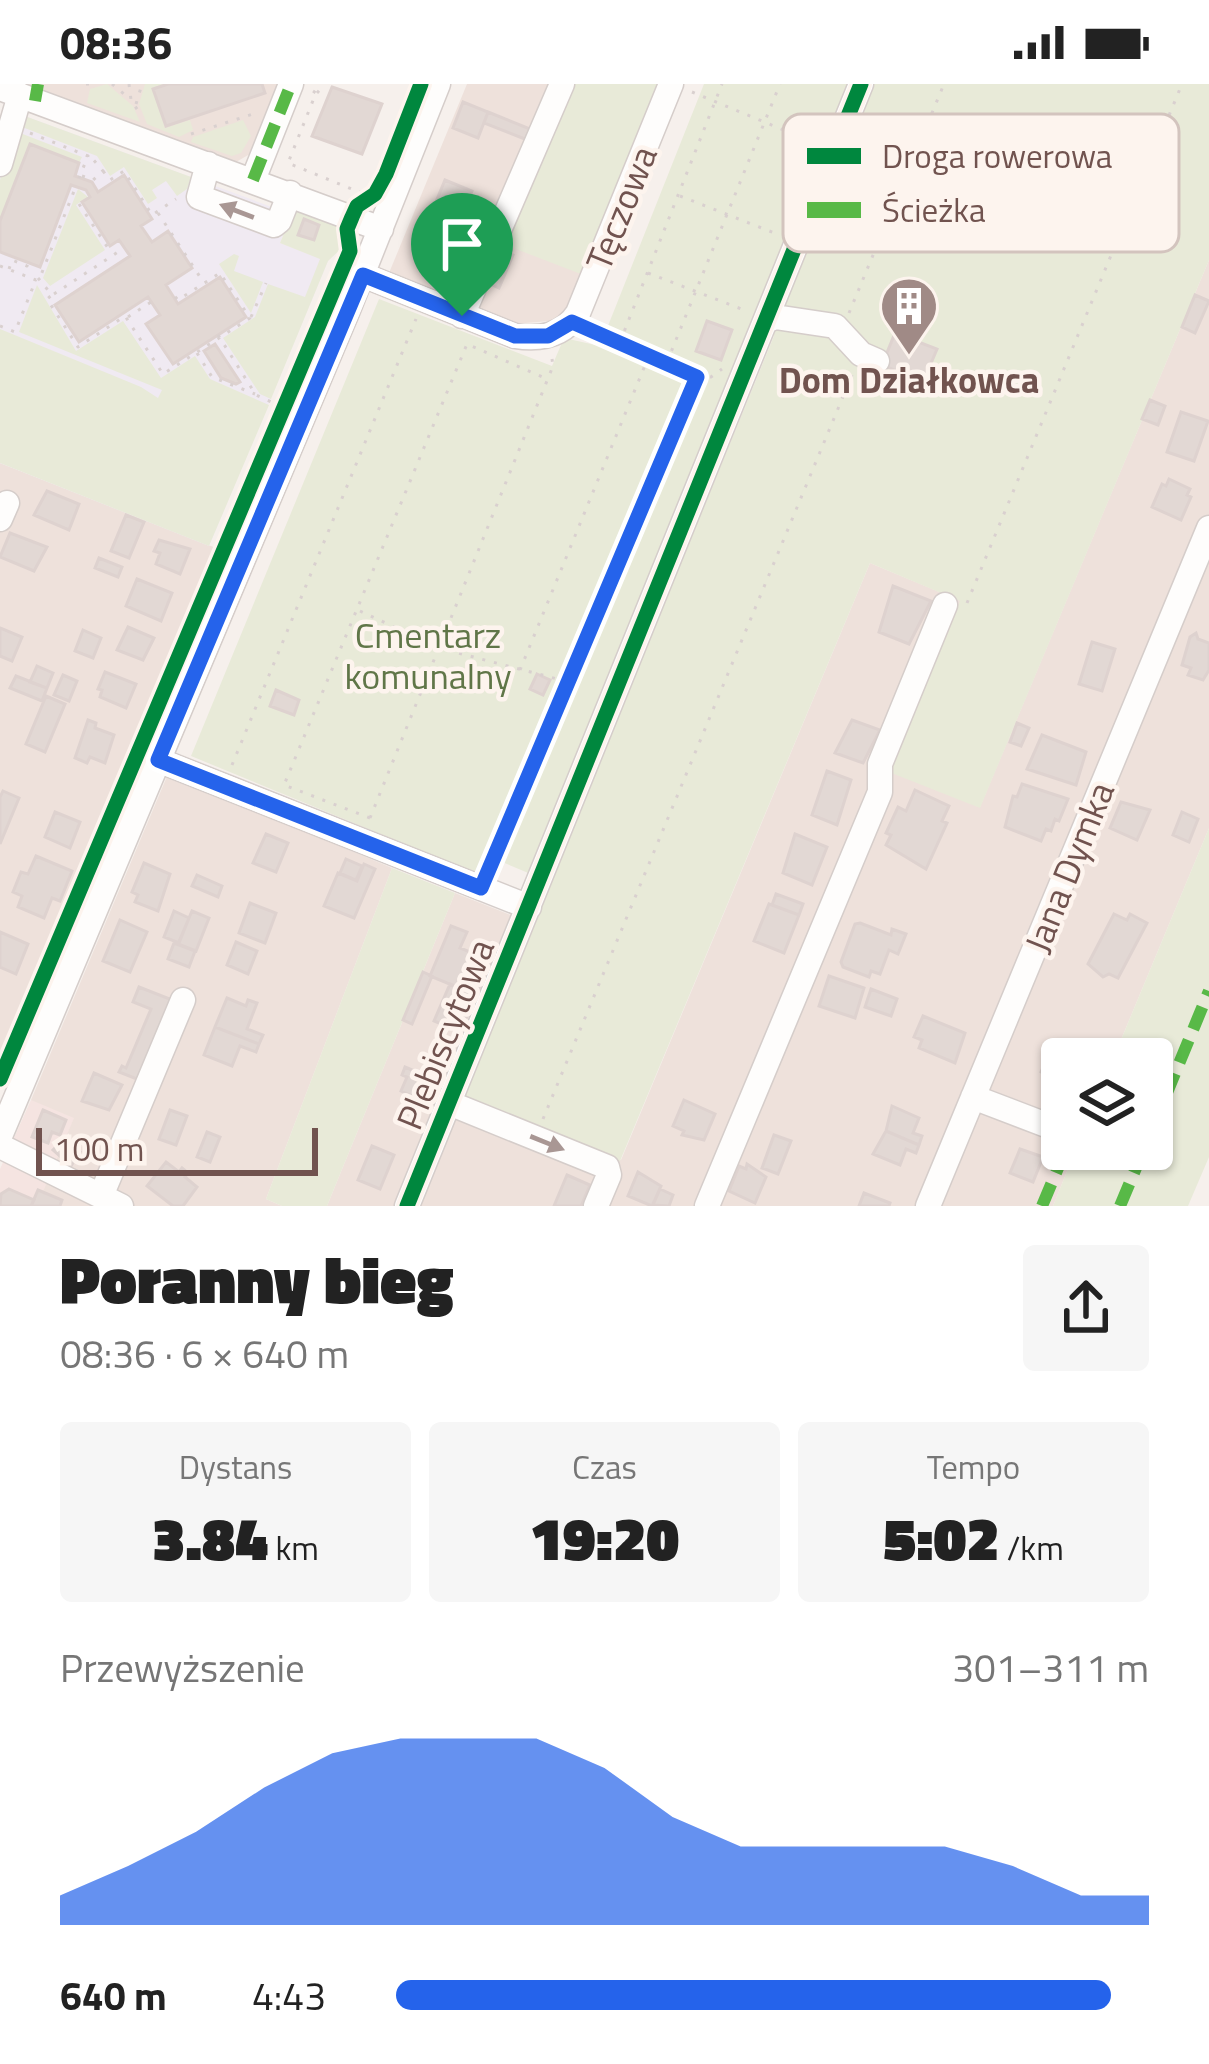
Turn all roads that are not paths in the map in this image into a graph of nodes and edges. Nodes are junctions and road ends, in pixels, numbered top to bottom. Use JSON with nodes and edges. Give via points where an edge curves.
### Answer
{"nodes":[{"id":1,"x":291,"y":84,"type":"edge"},
{"id":2,"x":438,"y":84,"type":"edge"},
{"id":3,"x":562,"y":84,"type":"edge"},
{"id":4,"x":861,"y":84,"type":"edge"},
{"id":5,"x":683,"y":88,"type":"edge"},
{"id":6,"x":23,"y":92,"type":"edge"},
{"id":7,"x":847,"y":114,"type":"edge"},
{"id":8,"x":0,"y":164,"type":"edge"},
{"id":9,"x":208,"y":164,"type":"junction"},
{"id":10,"x":253,"y":180,"type":"junction"},
{"id":11,"x":290,"y":194,"type":"junction"},
{"id":12,"x":381,"y":229,"type":"junction"},
{"id":13,"x":785,"y":252,"type":"edge"},
{"id":14,"x":363,"y":275,"type":"junction"},
{"id":15,"x":462,"y":316,"type":"junction"},
{"id":16,"x":756,"y":316,"type":"junction"},
{"id":17,"x":869,"y":358,"type":"road end"},
{"id":18,"x":1209,"y":528,"type":"edge"},
{"id":19,"x":956,"y":604,"type":"road end"},
{"id":20,"x":158,"y":760,"type":"junction"},
{"id":21,"x":529,"y":907,"type":"junction"},
{"id":22,"x":183,"y":1000,"type":"dead end"},
{"id":23,"x":973,"y":1097,"type":"junction"},
{"id":24,"x":449,"y":1103,"type":"junction"},
{"id":25,"x":5,"y":1108,"type":"edge"},
{"id":26,"x":1041,"y":1124,"type":"edge"},
{"id":27,"x":0,"y":1136,"type":"edge"},
{"id":28,"x":0,"y":1146,"type":"edge"},
{"id":29,"x":111,"y":1201,"type":"edge"},
{"id":30,"x":407,"y":1206,"type":"edge"},
{"id":31,"x":596,"y":1206,"type":"edge"},
{"id":32,"x":707,"y":1206,"type":"edge"},
{"id":33,"x":928,"y":1206,"type":"edge"}],
"edges":[{"from":1,"to":10,"type":"street"},
{"from":2,"to":12,"type":"street"},
{"from":3,"to":15,"type":"street"},
{"from":4,"to":7,"type":"street","name":"Plebiscytowa"},
{"from":5,"to":15,"type":"street","name":"Tęczowa","via":[[572,322],[548,336],[515,336]]},
{"from":6,"to":8,"type":"street"},
{"from":6,"to":9,"type":"street"},
{"from":9,"to":10,"type":"street"},
{"from":11,"to":9,"type":"street","one_way":true,"via":[[274,225],[199,197]]},
{"from":10,"to":11,"type":"street"},
{"from":11,"to":12,"type":"street"},
{"from":12,"to":14,"type":"street"},
{"from":13,"to":16,"type":"street","name":"Plebiscytowa"},
{"from":14,"to":15,"type":"street"},
{"from":14,"to":20,"type":"street"},
{"from":16,"to":17,"type":"street","via":[[835,326]]},
{"from":16,"to":21,"type":"street","name":"Plebiscytowa"},
{"from":18,"to":23,"type":"street","name":"Jana Dymka"},
{"from":19,"to":32,"type":"street","via":[[880,764],[880,792]]},
{"from":20,"to":21,"type":"street","name":"Plebiscytowa","via":[[366,829]]},
{"from":20,"to":25,"type":"street"},
{"from":21,"to":24,"type":"street","name":"Plebiscytowa"},
{"from":22,"to":29,"type":"street"},
{"from":23,"to":26,"type":"street"},
{"from":23,"to":33,"type":"street","name":"Jana Dymka"},
{"from":24,"to":30,"type":"street","name":"Plebiscytowa"},
{"from":24,"to":31,"type":"street","one_way":true,"via":[[607,1167]]},
{"from":25,"to":27,"type":"street"},
{"from":28,"to":29,"type":"street"}]}
